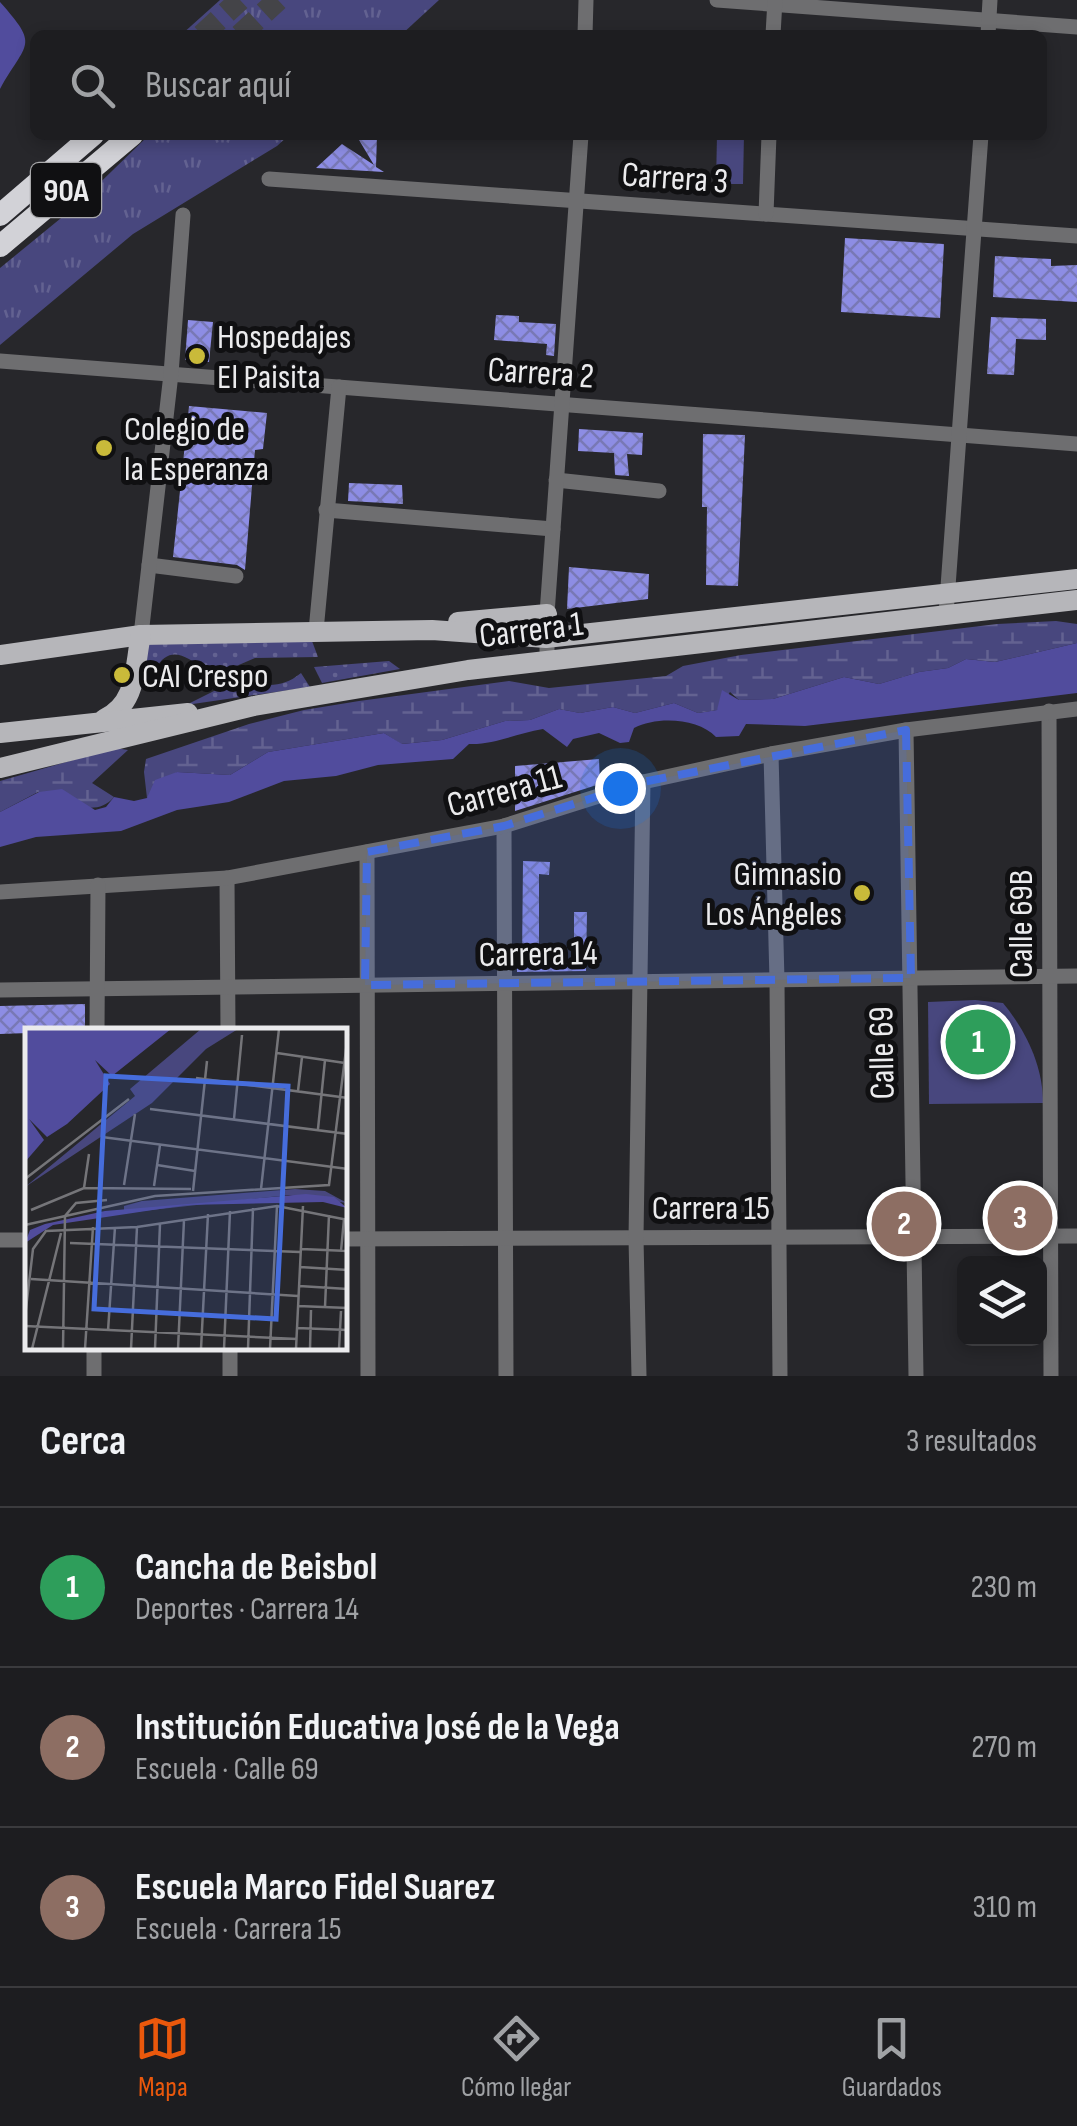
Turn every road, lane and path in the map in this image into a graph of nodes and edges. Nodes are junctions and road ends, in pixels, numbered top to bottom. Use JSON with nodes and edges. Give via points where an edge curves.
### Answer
{"nodes":[{"id":1,"x":586,"y":0,"type":"edge"},
{"id":2,"x":717,"y":0,"type":"edge"},
{"id":3,"x":990,"y":0,"type":"edge"},
{"id":4,"x":775,"y":2,"type":"edge"},
{"id":5,"x":1077,"y":27,"type":"edge"},
{"id":6,"x":988,"y":28,"type":"edge"},
{"id":7,"x":585,"y":30,"type":"edge"},
{"id":8,"x":774,"y":30,"type":"edge"},
{"id":9,"x":86,"y":140,"type":"edge"},
{"id":10,"x":126,"y":140,"type":"edge"},
{"id":11,"x":581,"y":140,"type":"edge"},
{"id":12,"x":770,"y":140,"type":"edge"},
{"id":13,"x":981,"y":140,"type":"edge"},
{"id":14,"x":268,"y":178,"type":"dead end"},
{"id":15,"x":579,"y":200,"type":"junction"},
{"id":16,"x":766,"y":214,"type":"junction"},
{"id":17,"x":0,"y":215,"type":"edge"},
{"id":18,"x":183,"y":215,"type":"dead end"},
{"id":19,"x":975,"y":228,"type":"junction"},
{"id":20,"x":1077,"y":236,"type":"edge"},
{"id":21,"x":0,"y":246,"type":"edge"},
{"id":22,"x":0,"y":361,"type":"edge"},
{"id":23,"x":170,"y":374,"type":"junction"},
{"id":24,"x":339,"y":387,"type":"junction"},
{"id":25,"x":562,"y":404,"type":"junction"},
{"id":26,"x":960,"y":435,"type":"junction"},
{"id":27,"x":1077,"y":444,"type":"edge"},
{"id":28,"x":556,"y":480,"type":"junction"},
{"id":29,"x":659,"y":490,"type":"dead end"},
{"id":30,"x":326,"y":510,"type":"junction"},
{"id":31,"x":553,"y":528,"type":"junction"},
{"id":32,"x":149,"y":565,"type":"junction"},
{"id":33,"x":236,"y":576,"type":"dead end"},
{"id":34,"x":1077,"y":579,"type":"edge"},
{"id":35,"x":1077,"y":600,"type":"edge"},
{"id":36,"x":946,"y":604,"type":"junction"},
{"id":37,"x":547,"y":614,"type":"junction"},
{"id":38,"x":432,"y":630,"type":"junction"},
{"id":39,"x":316,"y":631,"type":"junction"},
{"id":40,"x":141,"y":635,"type":"junction"},
{"id":41,"x":99,"y":641,"type":"junction"},
{"id":42,"x":546,"y":649,"type":"junction"},
{"id":43,"x":0,"y":654,"type":"edge"},
{"id":44,"x":133,"y":671,"type":"junction"},
{"id":45,"x":254,"y":706,"type":"junction"},
{"id":46,"x":1077,"y":709,"type":"edge"},
{"id":47,"x":1049,"y":711,"type":"junction"},
{"id":48,"x":98,"y":721,"type":"junction"},
{"id":49,"x":906,"y":730,"type":"junction"},
{"id":50,"x":0,"y":732,"type":"edge"},
{"id":51,"x":771,"y":754,"type":"junction"},
{"id":52,"x":0,"y":768,"type":"edge"},
{"id":53,"x":642,"y":782,"type":"junction"},
{"id":54,"x":504,"y":826,"type":"junction"},
{"id":55,"x":367,"y":852,"type":"junction"},
{"id":56,"x":227,"y":878,"type":"junction"},
{"id":57,"x":98,"y":884,"type":"junction"},
{"id":58,"x":0,"y":892,"type":"edge"},
{"id":59,"x":1077,"y":976,"type":"edge"},
{"id":60,"x":1050,"y":977,"type":"junction"},
{"id":61,"x":911,"y":978,"type":"junction"},
{"id":62,"x":777,"y":980,"type":"junction"},
{"id":63,"x":642,"y":982,"type":"junction"},
{"id":64,"x":504,"y":984,"type":"junction"},
{"id":65,"x":365,"y":985,"type":"junction"},
{"id":66,"x":228,"y":987,"type":"junction"},
{"id":67,"x":98,"y":988,"type":"junction"},
{"id":68,"x":0,"y":990,"type":"edge"},
{"id":69,"x":97,"y":1028,"type":"edge"},
{"id":70,"x":228,"y":1028,"type":"edge"},
{"id":71,"x":913,"y":1236,"type":"junction"},
{"id":72,"x":1050,"y":1236,"type":"junction"},
{"id":73,"x":1077,"y":1236,"type":"edge"},
{"id":74,"x":779,"y":1237,"type":"junction"},
{"id":75,"x":505,"y":1238,"type":"junction"},
{"id":76,"x":636,"y":1238,"type":"junction"},
{"id":77,"x":348,"y":1239,"type":"edge"},
{"id":78,"x":368,"y":1239,"type":"junction"},
{"id":79,"x":368,"y":1376,"type":"edge"},
{"id":80,"x":506,"y":1376,"type":"edge"},
{"id":81,"x":639,"y":1376,"type":"edge"},
{"id":82,"x":780,"y":1376,"type":"edge"},
{"id":83,"x":916,"y":1376,"type":"edge"},
{"id":84,"x":1051,"y":1376,"type":"edge"}],
"edges":[{"from":1,"to":7,"type":"street"},
{"from":2,"to":4,"type":"street"},
{"from":3,"to":6,"type":"street"},
{"from":4,"to":6,"type":"street"},
{"from":4,"to":8,"type":"street"},
{"from":5,"to":6,"type":"street"},
{"from":9,"to":17,"type":"highway","number":"90A"},
{"from":10,"to":21,"type":"highway","number":"90A"},
{"from":11,"to":15,"type":"street"},
{"from":12,"to":16,"type":"street"},
{"from":13,"to":19,"type":"street"},
{"from":14,"to":15,"type":"street","name":"Carrera 3"},
{"from":15,"to":16,"type":"street","name":"Carrera 3"},
{"from":15,"to":25,"type":"street"},
{"from":16,"to":19,"type":"street","name":"Carrera 3"},
{"from":18,"to":23,"type":"street"},
{"from":19,"to":20,"type":"street","name":"Carrera 3"},
{"from":19,"to":26,"type":"street"},
{"from":22,"to":23,"type":"street","name":"Carrera 2"},
{"from":23,"to":24,"type":"street","name":"Carrera 2"},
{"from":23,"to":32,"type":"street"},
{"from":24,"to":25,"type":"street","name":"Carrera 2"},
{"from":24,"to":30,"type":"street"},
{"from":25,"to":26,"type":"street","name":"Carrera 2"},
{"from":25,"to":28,"type":"street"},
{"from":26,"to":27,"type":"street","name":"Carrera 2"},
{"from":26,"to":36,"type":"street"},
{"from":28,"to":29,"type":"street"},
{"from":28,"to":31,"type":"street"},
{"from":30,"to":31,"type":"street"},
{"from":30,"to":39,"type":"street"},
{"from":31,"to":37,"type":"street"},
{"from":32,"to":33,"type":"street"},
{"from":32,"to":40,"type":"street"},
{"from":34,"to":36,"type":"main road","name":"Carrera 1"},
{"from":35,"to":36,"type":"main road","name":"Carrera 1"},
{"from":36,"to":42,"type":"main road","name":"Carrera 1"},
{"from":37,"to":38,"type":"main road"},
{"from":37,"to":42,"type":"street"},
{"from":38,"to":39,"type":"main road","name":"Carrera 1"},
{"from":38,"to":42,"type":"main road","name":"Carrera 1"},
{"from":39,"to":40,"type":"main road","name":"Carrera 1"},
{"from":40,"to":41,"type":"main road","name":"Carrera 1"},
{"from":40,"to":44,"type":"main road"},
{"from":41,"to":43,"type":"main road","name":"Carrera 1"},
{"from":41,"to":44,"type":"main road","via":[[120,652]]},
{"from":42,"to":45,"type":"main road","name":"Carrera 1"},
{"from":44,"to":48,"type":"main road","via":[[125,704]]},
{"from":45,"to":48,"type":"main road"},
{"from":45,"to":52,"type":"main road","name":"Carrera 1"},
{"from":46,"to":47,"type":"street","name":"Carrera 11"},
{"from":47,"to":49,"type":"street","name":"Carrera 11"},
{"from":47,"to":60,"type":"street","name":"Calle 69B"},
{"from":48,"to":50,"type":"main road"},
{"from":49,"to":51,"type":"street","name":"Carrera 11"},
{"from":49,"to":61,"type":"street","name":"Calle 69"},
{"from":51,"to":53,"type":"street","name":"Carrera 11"},
{"from":51,"to":62,"type":"street"},
{"from":53,"to":54,"type":"street","name":"Carrera 11"},
{"from":53,"to":63,"type":"street"},
{"from":54,"to":55,"type":"street","name":"Carrera 11"},
{"from":54,"to":64,"type":"street"},
{"from":55,"to":56,"type":"street","name":"Carrera 11"},
{"from":55,"to":65,"type":"street"},
{"from":56,"to":57,"type":"street","name":"Carrera 11"},
{"from":56,"to":66,"type":"street"},
{"from":57,"to":58,"type":"street","name":"Carrera 11"},
{"from":57,"to":67,"type":"street"},
{"from":59,"to":60,"type":"street","name":"Carrera 14"},
{"from":60,"to":61,"type":"street","name":"Carrera 14"},
{"from":60,"to":72,"type":"street","name":"Calle 69B"},
{"from":61,"to":62,"type":"street","name":"Carrera 14"},
{"from":61,"to":71,"type":"street","name":"Calle 69"},
{"from":62,"to":63,"type":"street","name":"Carrera 14"},
{"from":62,"to":74,"type":"street"},
{"from":63,"to":64,"type":"street","name":"Carrera 14"},
{"from":63,"to":76,"type":"street"},
{"from":64,"to":65,"type":"street","name":"Carrera 14"},
{"from":64,"to":75,"type":"street"},
{"from":65,"to":66,"type":"street","name":"Carrera 14"},
{"from":65,"to":78,"type":"street"},
{"from":66,"to":67,"type":"street","name":"Carrera 14"},
{"from":66,"to":70,"type":"street"},
{"from":67,"to":68,"type":"street","name":"Carrera 14"},
{"from":67,"to":69,"type":"street"},
{"from":71,"to":72,"type":"street","name":"Carrera 15"},
{"from":71,"to":74,"type":"street","name":"Carrera 15"},
{"from":71,"to":83,"type":"street","name":"Calle 69"},
{"from":72,"to":73,"type":"street","name":"Carrera 15"},
{"from":72,"to":84,"type":"street","name":"Calle 69B"},
{"from":74,"to":76,"type":"street","name":"Carrera 15"},
{"from":74,"to":82,"type":"street"},
{"from":75,"to":76,"type":"street","name":"Carrera 15"},
{"from":75,"to":78,"type":"street","name":"Carrera 15"},
{"from":75,"to":80,"type":"street"},
{"from":76,"to":81,"type":"street"},
{"from":77,"to":78,"type":"street","name":"Carrera 15"},
{"from":78,"to":79,"type":"street"}]}
